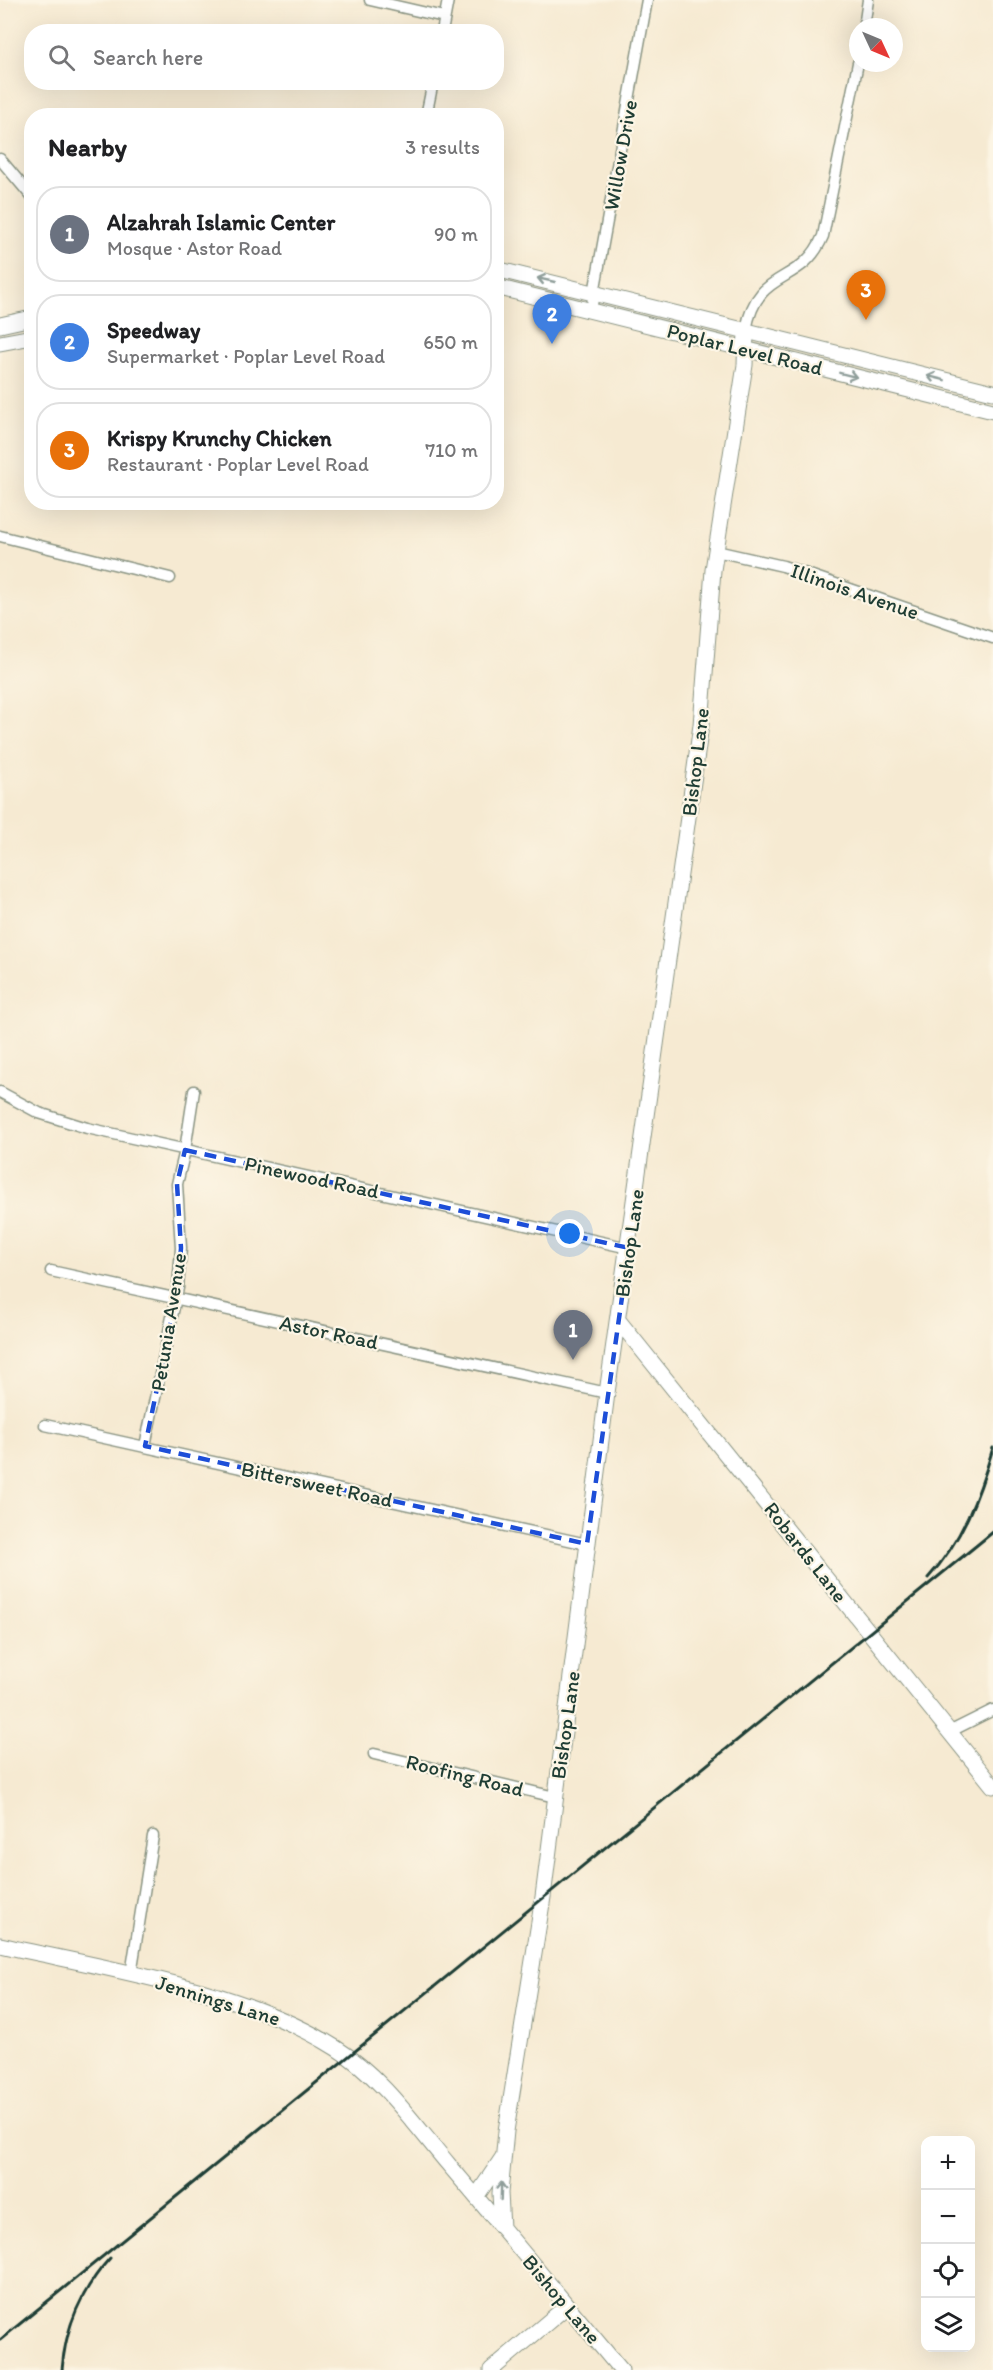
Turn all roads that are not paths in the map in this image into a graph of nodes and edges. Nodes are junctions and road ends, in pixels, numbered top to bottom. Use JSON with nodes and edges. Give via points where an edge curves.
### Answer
{"nodes":[{"id":1,"x":370,"y":0,"type":"edge"},
{"id":2,"x":448,"y":0,"type":"edge"},
{"id":3,"x":647,"y":0,"type":"edge"},
{"id":4,"x":868,"y":0,"type":"edge"},
{"id":5,"x":444,"y":17,"type":"junction"},
{"id":6,"x":865,"y":18,"type":"edge"},
{"id":7,"x":443,"y":24,"type":"edge"},
{"id":8,"x":856,"y":72,"type":"edge"},
{"id":9,"x":431,"y":90,"type":"edge"},
{"id":10,"x":428,"y":108,"type":"edge"},
{"id":11,"x":0,"y":159,"type":"edge"},
{"id":12,"x":24,"y":188,"type":"edge"},
{"id":13,"x":504,"y":270,"type":"edge"},
{"id":14,"x":504,"y":289,"type":"edge"},
{"id":15,"x":595,"y":292,"type":"junction"},
{"id":16,"x":591,"y":310,"type":"junction"},
{"id":17,"x":24,"y":320,"type":"edge"},
{"id":18,"x":0,"y":325,"type":"edge"},
{"id":19,"x":746,"y":330,"type":"junction"},
{"id":20,"x":24,"y":339,"type":"edge"},
{"id":21,"x":0,"y":344,"type":"edge"},
{"id":22,"x":745,"y":349,"type":"junction"},
{"id":23,"x":993,"y":392,"type":"edge"},
{"id":24,"x":993,"y":411,"type":"edge"},
{"id":25,"x":0,"y":536,"type":"edge"},
{"id":26,"x":716,"y":551,"type":"junction"},
{"id":27,"x":170,"y":578,"type":"dead end"},
{"id":28,"x":993,"y":638,"type":"edge"},
{"id":29,"x":194,"y":1091,"type":"dead end"},
{"id":30,"x":0,"y":1092,"type":"edge"},
{"id":31,"x":186,"y":1150,"type":"junction"},
{"id":32,"x":629,"y":1248,"type":"junction"},
{"id":33,"x":51,"y":1271,"type":"dead end"},
{"id":34,"x":176,"y":1298,"type":"junction"},
{"id":35,"x":618,"y":1320,"type":"junction"},
{"id":36,"x":607,"y":1393,"type":"junction"},
{"id":37,"x":45,"y":1425,"type":"dead end"},
{"id":38,"x":145,"y":1446,"type":"junction"},
{"id":39,"x":587,"y":1544,"type":"junction"},
{"id":40,"x":993,"y":1710,"type":"edge"},
{"id":41,"x":949,"y":1732,"type":"junction"},
{"id":42,"x":374,"y":1754,"type":"dead end"},
{"id":43,"x":993,"y":1786,"type":"edge"},
{"id":44,"x":555,"y":1797,"type":"junction"},
{"id":45,"x":153,"y":1836,"type":"dead end"},
{"id":46,"x":0,"y":1945,"type":"edge"},
{"id":47,"x":131,"y":1974,"type":"junction"},
{"id":48,"x":504,"y":2155,"type":"junction"},
{"id":49,"x":476,"y":2197,"type":"junction"},
{"id":50,"x":502,"y":2228,"type":"junction"},
{"id":51,"x":567,"y":2306,"type":"junction"},
{"id":52,"x":491,"y":2370,"type":"edge"},
{"id":53,"x":621,"y":2370,"type":"edge"}],
"edges":[{"from":1,"to":5,"type":"street"},
{"from":2,"to":5,"type":"street"},
{"from":3,"to":15,"type":"street","name":"Willow Drive"},
{"from":4,"to":6,"type":"street"},
{"from":5,"to":7,"type":"street"},
{"from":8,"to":19,"type":"street","via":[[823,236],[806,264],[769,284],[758,295]]},
{"from":9,"to":10,"type":"street"},
{"from":11,"to":12,"type":"street"},
{"from":15,"to":13,"type":"street","name":"Poplar Level Road","one_way":true},
{"from":14,"to":16,"type":"street","name":"Poplar Level Road"},
{"from":15,"to":16,"type":"street","name":"Willow Drive"},
{"from":15,"to":19,"type":"street","name":"Poplar Level Road"},
{"from":16,"to":22,"type":"street","name":"Poplar Level Road"},
{"from":17,"to":18,"type":"street"},
{"from":19,"to":22,"type":"street","name":"Bishop Lane"},
{"from":23,"to":19,"type":"street","name":"Poplar Level Road","one_way":true},
{"from":20,"to":21,"type":"street"},
{"from":22,"to":24,"type":"street","name":"Poplar Level Road","one_way":true},
{"from":22,"to":26,"type":"street","name":"Bishop Lane"},
{"from":25,"to":27,"type":"street"},
{"from":26,"to":28,"type":"street","name":"Illinois Avenue","via":[[783,566]]},
{"from":26,"to":32,"type":"street","name":"Bishop Lane","via":[[701,725]]},
{"from":29,"to":31,"type":"street","name":"Petunia Avenue"},
{"from":30,"to":31,"type":"street","name":"Pinewood Road","via":[[60,1120]]},
{"from":31,"to":32,"type":"street","name":"Pinewood Road"},
{"from":31,"to":34,"type":"street","name":"Petunia Avenue","via":[[177,1184],[181,1248]]},
{"from":32,"to":35,"type":"street","name":"Bishop Lane"},
{"from":33,"to":34,"type":"street","name":"Astor Road"},
{"from":34,"to":36,"type":"street","name":"Astor Road"},
{"from":34,"to":38,"type":"street","name":"Petunia Avenue"},
{"from":35,"to":36,"type":"street","name":"Bishop Lane"},
{"from":35,"to":41,"type":"street","name":"Robards Lane"},
{"from":36,"to":39,"type":"street","name":"Bishop Lane"},
{"from":37,"to":38,"type":"street","name":"Bittersweet Road"},
{"from":38,"to":39,"type":"street","name":"Bittersweet Road"},
{"from":39,"to":44,"type":"street","name":"Bishop Lane"},
{"from":40,"to":41,"type":"street"},
{"from":41,"to":43,"type":"street","name":"Robards Lane"},
{"from":42,"to":44,"type":"street","name":"Roofing Road"},
{"from":44,"to":48,"type":"street","name":"Bishop Lane"},
{"from":45,"to":47,"type":"street"},
{"from":46,"to":47,"type":"street","name":"Jennings Lane"},
{"from":47,"to":49,"type":"street","name":"Jennings Lane","via":[[248,2006],[287,2021],[349,2056]]},
{"from":48,"to":49,"type":"street","name":"Bishop Lane"},
{"from":50,"to":48,"type":"street","name":"Bishop Lane","one_way":true},
{"from":49,"to":50,"type":"street","name":"Bishop Lane"},
{"from":50,"to":51,"type":"street","name":"Bishop Lane"},
{"from":51,"to":52,"type":"street"},
{"from":51,"to":53,"type":"street","name":"Bishop Lane"}]}
